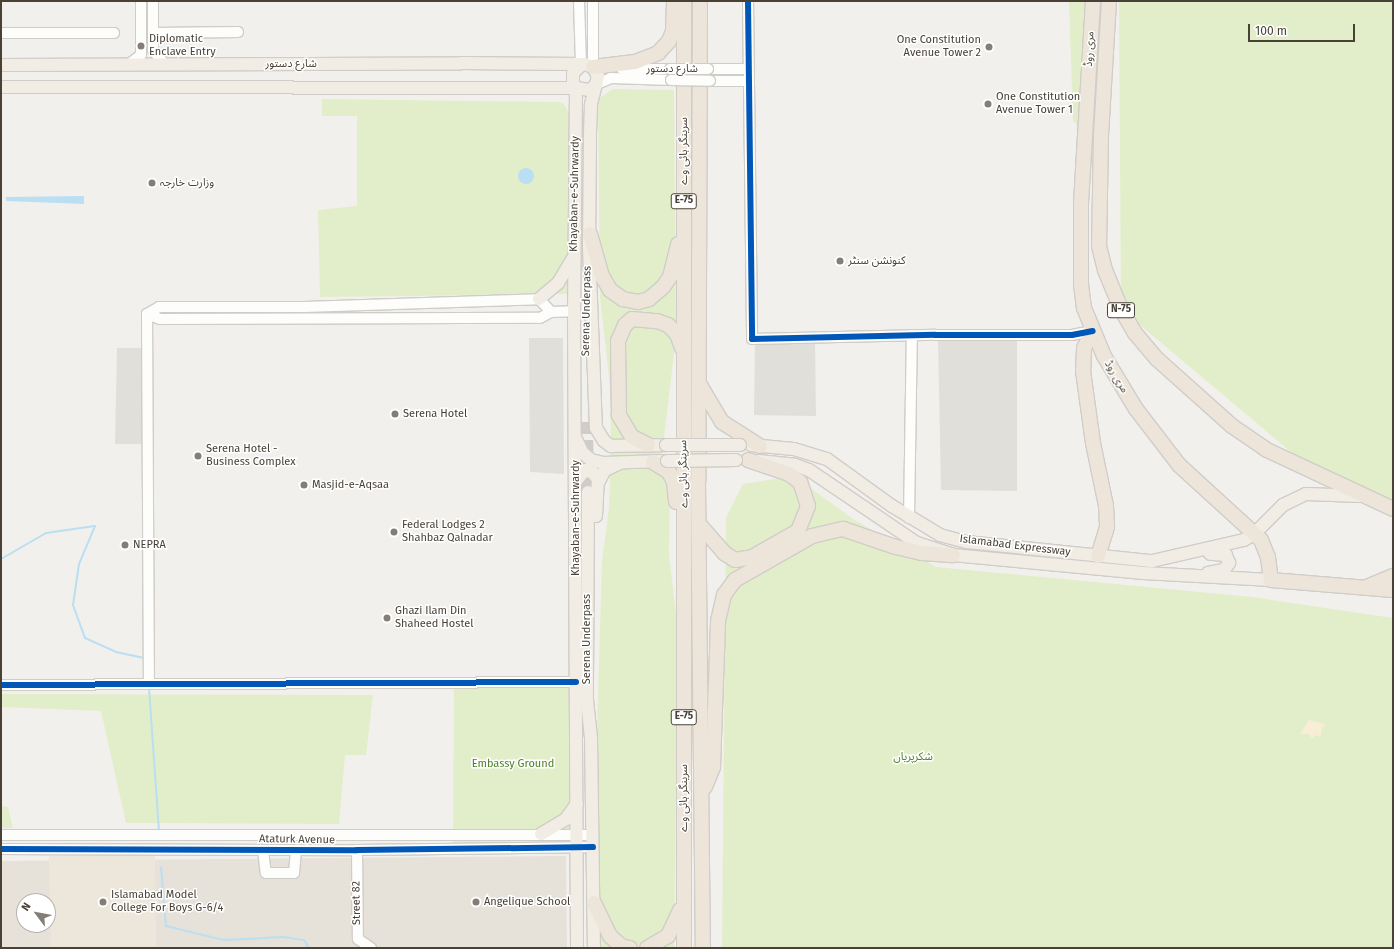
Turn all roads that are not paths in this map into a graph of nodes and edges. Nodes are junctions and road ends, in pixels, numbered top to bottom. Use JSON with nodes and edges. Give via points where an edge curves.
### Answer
{"nodes":[{"id":1,"x":141,"y":1,"type":"edge"},
{"id":2,"x":154,"y":1,"type":"edge"},
{"id":3,"x":579,"y":1,"type":"edge"},
{"id":4,"x":593,"y":1,"type":"edge"},
{"id":5,"x":674,"y":1,"type":"edge"},
{"id":6,"x":684,"y":1,"type":"edge"},
{"id":7,"x":700,"y":1,"type":"edge"},
{"id":8,"x":748,"y":1,"type":"edge"},
{"id":9,"x":1093,"y":1,"type":"edge"},
{"id":10,"x":1109,"y":1,"type":"edge"},
{"id":11,"x":238,"y":32,"type":"dead end"},
{"id":12,"x":1,"y":33,"type":"edge"},
{"id":13,"x":114,"y":33,"type":"dead end"},
{"id":14,"x":153,"y":33,"type":"junction"},
{"id":15,"x":1,"y":65,"type":"edge"},
{"id":16,"x":128,"y":65,"type":"junction"},
{"id":17,"x":165,"y":65,"type":"junction"},
{"id":18,"x":590,"y":68,"type":"junction"},
{"id":19,"x":748,"y":69,"type":"junction"},
{"id":20,"x":748,"y":82,"type":"junction"},
{"id":21,"x":597,"y":84,"type":"junction"},
{"id":22,"x":1,"y":87,"type":"edge"},
{"id":23,"x":576,"y":88,"type":"junction"},
{"id":24,"x":576,"y":126,"type":"junction"},
{"id":25,"x":590,"y":126,"type":"junction"},
{"id":26,"x":1085,"y":134,"type":"junction"},
{"id":27,"x":1101,"y":135,"type":"junction"},
{"id":28,"x":684,"y":213,"type":"junction"},
{"id":29,"x":590,"y":240,"type":"junction"},
{"id":30,"x":574,"y":256,"type":"junction"},
{"id":31,"x":539,"y":300,"type":"junction"},
{"id":32,"x":321,"y":305,"type":"junction"},
{"id":33,"x":304,"y":307,"type":"junction"},
{"id":34,"x":574,"y":311,"type":"junction"},
{"id":35,"x":551,"y":312,"type":"junction"},
{"id":36,"x":147,"y":314,"type":"junction"},
{"id":37,"x":305,"y":318,"type":"junction"},
{"id":38,"x":321,"y":318,"type":"junction"},
{"id":39,"x":1093,"y":331,"type":"junction"},
{"id":40,"x":912,"y":335,"type":"junction"},
{"id":41,"x":683,"y":350,"type":"junction"},
{"id":42,"x":698,"y":382,"type":"junction"},
{"id":43,"x":591,"y":419,"type":"joint"},
{"id":44,"x":575,"y":436,"type":"junction"},
{"id":45,"x":648,"y":445,"type":"junction"},
{"id":46,"x":760,"y":446,"type":"junction"},
{"id":47,"x":742,"y":460,"type":"junction"},
{"id":48,"x":660,"y":462,"type":"junction"},
{"id":49,"x":620,"y":463,"type":"junction"},
{"id":50,"x":576,"y":481,"type":"junction"},
{"id":51,"x":599,"y":481,"type":"junction"},
{"id":52,"x":588,"y":492,"type":"tunnel mouth"},
{"id":53,"x":1365,"y":496,"type":"junction"},
{"id":54,"x":1393,"y":509,"type":"edge"},
{"id":55,"x":909,"y":518,"type":"junction"},
{"id":56,"x":700,"y":525,"type":"junction"},
{"id":57,"x":1255,"y":533,"type":"junction"},
{"id":58,"x":953,"y":555,"type":"junction"},
{"id":59,"x":1098,"y":556,"type":"junction"},
{"id":60,"x":1181,"y":556,"type":"junction"},
{"id":61,"x":1181,"y":575,"type":"junction"},
{"id":62,"x":1393,"y":576,"type":"edge"},
{"id":63,"x":1271,"y":580,"type":"junction"},
{"id":64,"x":1367,"y":586,"type":"junction"},
{"id":65,"x":1393,"y":590,"type":"edge"},
{"id":66,"x":685,"y":608,"type":"junction"},
{"id":67,"x":576,"y":682,"type":"junction"},
{"id":68,"x":1,"y":684,"type":"edge"},
{"id":69,"x":149,"y":684,"type":"junction"},
{"id":70,"x":590,"y":738,"type":"junction"},
{"id":71,"x":702,"y":793,"type":"junction"},
{"id":72,"x":577,"y":803,"type":"junction"},
{"id":73,"x":541,"y":834,"type":"junction"},
{"id":74,"x":1,"y":835,"type":"edge"},
{"id":75,"x":23,"y":835,"type":"junction"},
{"id":76,"x":578,"y":841,"type":"junction"},
{"id":77,"x":593,"y":841,"type":"junction"},
{"id":78,"x":1,"y":849,"type":"edge"},
{"id":79,"x":24,"y":849,"type":"junction"},
{"id":80,"x":263,"y":850,"type":"junction"},
{"id":81,"x":296,"y":850,"type":"junction"},
{"id":82,"x":357,"y":850,"type":"junction"},
{"id":83,"x":683,"y":900,"type":"junction"},
{"id":84,"x":594,"y":903,"type":"junction"},
{"id":85,"x":371,"y":948,"type":"edge"},
{"id":86,"x":577,"y":948,"type":"edge"},
{"id":87,"x":594,"y":948,"type":"edge"},
{"id":88,"x":630,"y":948,"type":"edge"},
{"id":89,"x":647,"y":948,"type":"edge"},
{"id":90,"x":684,"y":948,"type":"edge"},
{"id":91,"x":703,"y":948,"type":"edge"}],
"edges":[{"from":1,"to":16,"type":"street","via":[[141,55]]},
{"from":2,"to":14,"type":"street"},
{"from":3,"to":18,"type":"street"},
{"from":4,"to":18,"type":"street"},
{"from":5,"to":18,"type":"highway","via":[[673,31],[669,41],[658,54],[635,62]]},
{"from":6,"to":28,"type":"highway","name":"سرینگر ہائی وے","number":"E-75"},
{"from":7,"to":42,"type":"highway","name":"سرینگر ہائی وے","number":"E-75"},
{"from":8,"to":19,"type":"street"},
{"from":9,"to":26,"type":"highway","name":"مری روڈ"},
{"from":10,"to":27,"type":"highway","name":"مری روڈ","number":"N-75"},
{"from":11,"to":14,"type":"street"},
{"from":12,"to":13,"type":"street"},
{"from":14,"to":17,"type":"street","via":[[153,50]]},
{"from":15,"to":16,"type":"main road","name":"شارع دستور"},
{"from":16,"to":17,"type":"main road","name":"شارع دستور"},
{"from":17,"to":18,"type":"main road","name":"شارع دستور"},
{"from":18,"to":19,"type":"street","name":"شارع دستور","bridge":true},
{"from":18,"to":21,"type":"main road"},
{"from":18,"to":23,"type":"main road","via":[[573,73],[573,84]]},
{"from":19,"to":20,"type":"street"},
{"from":20,"to":21,"type":"street","name":"شارع دستور","bridge":true,"via":[[611,78]]},
{"from":20,"to":40,"type":"street","via":[[752,339]]},
{"from":21,"to":23,"type":"main road","via":[[590,90]]},
{"from":21,"to":25,"type":"main road","name":"Khayaban-e-Suhrwardy","via":[[591,105]]},
{"from":22,"to":23,"type":"main road","name":"شارع دستور"},
{"from":23,"to":24,"type":"main road","name":"Khayaban-e-Suhrwardy"},
{"from":24,"to":25,"type":"main road"},
{"from":24,"to":30,"type":"main road","name":"Khayaban-e-Suhrwardy"},
{"from":25,"to":29,"type":"main road","name":"Khayaban-e-Suhrwardy"},
{"from":26,"to":27,"type":"highway"},
{"from":26,"to":39,"type":"highway","name":"مری روڈ","via":[[1080,284],[1084,308]]},
{"from":27,"to":53,"type":"highway","name":"مری روڈ","number":"N-75","via":[[1099,246],[1105,270],[1121,309],[1135,333],[1186,386],[1232,426],[1267,450]]},
{"from":28,"to":29,"type":"highway","via":[[670,277],[649,299],[638,302],[623,299],[610,290],[602,276]]},
{"from":28,"to":41,"type":"highway","name":"سرینگر ہائی وے","number":"E-75"},
{"from":29,"to":43,"type":"main road","name":"Khayaban-e-Suhrwardy"},
{"from":30,"to":31,"type":"main road","via":[[558,283]]},
{"from":30,"to":34,"type":"main road","name":"Khayaban-e-Suhrwardy"},
{"from":31,"to":32,"type":"street"},
{"from":31,"to":35,"type":"street"},
{"from":32,"to":33,"type":"street"},
{"from":32,"to":38,"type":"street"},
{"from":33,"to":36,"type":"street","via":[[158,307]]},
{"from":33,"to":37,"type":"street"},
{"from":34,"to":35,"type":"street"},
{"from":34,"to":44,"type":"main road","name":"Khayaban-e-Suhrwardy"},
{"from":35,"to":38,"type":"street","via":[[540,318]]},
{"from":36,"to":37,"type":"street","via":[[160,319]]},
{"from":36,"to":69,"type":"street"},
{"from":37,"to":38,"type":"street"},
{"from":39,"to":40,"type":"street","via":[[1072,335]]},
{"from":39,"to":57,"type":"highway","name":"مری روڈ","via":[[1104,356],[1160,442],[1191,476]]},
{"from":39,"to":59,"type":"highway","via":[[1084,348],[1083,371],[1107,518],[1105,536]]},
{"from":40,"to":55,"type":"street"},
{"from":41,"to":45,"type":"highway","via":[[677,334],[668,325],[656,321],[632,319],[625,325],[618,341],[618,415],[632,436]]},
{"from":41,"to":66,"type":"highway","name":"سرینگر ہائی وے","number":"E-75"},
{"from":42,"to":46,"type":"highway","via":[[722,422]]},
{"from":42,"to":56,"type":"highway","name":"سرینگر ہائی وے","number":"E-75"},
{"from":43,"to":45,"type":"main road","name":"Islamabad Expressway","via":[[596,432],[611,446]]},
{"from":44,"to":49,"type":"main road","name":"Islamabad Expressway","via":[[582,452],[592,460]]},
{"from":44,"to":50,"type":"main road","name":"Khayaban-e-Suhrwardy"},
{"from":45,"to":46,"type":"main road","name":"Islamabad Expressway","bridge":true},
{"from":46,"to":55,"type":"main road","name":"Islamabad Expressway","via":[[804,451],[827,459]]},
{"from":47,"to":48,"type":"main road","name":"Islamabad Expressway","bridge":true},
{"from":47,"to":56,"type":"highway","via":[[789,474],[800,482],[808,506],[798,531],[752,558],[734,560],[724,553]]},
{"from":47,"to":58,"type":"main road","name":"Islamabad Expressway","via":[[780,462],[809,470],[917,543]]},
{"from":48,"to":49,"type":"main road","name":"Islamabad Expressway"},
{"from":48,"to":66,"type":"highway","via":[[674,482],[676,577]]},
{"from":49,"to":51,"type":"main road","via":[[605,470]]},
{"from":50,"to":51,"type":"main road","via":[[585,470],[593,473]]},
{"from":50,"to":67,"type":"main road","name":"Khayaban-e-Suhrwardy"},
{"from":51,"to":70,"type":"main road","via":[[595,542],[594,707]]},
{"from":52,"to":70,"type":"main road","name":"Serena Underpass","via":[[587,700]]},
{"from":53,"to":54,"type":"highway","name":"مری روڈ"},
{"from":53,"to":57,"type":"main road","name":"Islamabad Expressway","via":[[1306,494],[1283,505]]},
{"from":55,"to":59,"type":"main road","name":"Islamabad Expressway","via":[[940,535],[967,542]]},
{"from":56,"to":71,"type":"highway","name":"سرینگر ہائی وے","number":"E-75"},
{"from":57,"to":60,"type":"main road","name":"Islamabad Expressway","via":[[1231,545]]},
{"from":57,"to":63,"type":"highway","name":"مری روڈ","via":[[1264,546]]},
{"from":58,"to":61,"type":"main road","name":"Islamabad Expressway"},
{"from":58,"to":71,"type":"highway","via":[[922,553],[896,547],[843,529],[812,536],[735,580],[724,595],[718,621],[713,767]]},
{"from":59,"to":60,"type":"main road","name":"Islamabad Expressway","via":[[1152,561]]},
{"from":60,"to":61,"type":"main road","via":[[1219,553],[1229,560],[1227,566],[1220,571]]},
{"from":61,"to":63,"type":"main road","name":"Islamabad Expressway"},
{"from":62,"to":64,"type":"highway"},
{"from":63,"to":64,"type":"highway"},
{"from":64,"to":65,"type":"highway"},
{"from":66,"to":83,"type":"highway","name":"سرینگر ہائی وے","number":"E-75"},
{"from":67,"to":69,"type":"street"},
{"from":67,"to":72,"type":"main road","name":"Khayaban-e-Suhrwardy"},
{"from":68,"to":69,"type":"street"},
{"from":70,"to":77,"type":"main road"},
{"from":71,"to":91,"type":"highway","name":"سرینگر ہائی وے","number":"E-75"},
{"from":72,"to":73,"type":"main road","via":[[566,819]]},
{"from":72,"to":76,"type":"main road","name":"Khayaban-e-Suhrwardy"},
{"from":73,"to":75,"type":"street","name":"Ataturk Avenue"},
{"from":73,"to":76,"type":"street","name":"Ataturk Avenue"},
{"from":74,"to":75,"type":"street","name":"Ataturk Avenue"},
{"from":75,"to":79,"type":"street"},
{"from":76,"to":77,"type":"street","name":"Ataturk Avenue"},
{"from":76,"to":82,"type":"street","name":"Ataturk Avenue"},
{"from":76,"to":86,"type":"main road","name":"Khayaban-e-Suhrwardy"},
{"from":77,"to":84,"type":"main road"},
{"from":78,"to":79,"type":"street","name":"Ataturk Avenue"},
{"from":79,"to":80,"type":"street","name":"Ataturk Avenue"},
{"from":80,"to":81,"type":"street","name":"Ataturk Avenue"},
{"from":80,"to":81,"type":"street","via":[[266,873],[294,873]]},
{"from":81,"to":82,"type":"street","name":"Ataturk Avenue"},
{"from":82,"to":85,"type":"street","name":"Street 82","via":[[358,939]]},
{"from":83,"to":89,"type":"highway","via":[[679,917],[668,936]]},
{"from":83,"to":90,"type":"highway","name":"سرینگر ہائی وے","number":"E-75"},
{"from":84,"to":87,"type":"main road"},
{"from":84,"to":88,"type":"highway","via":[[610,936],[621,946]]}]}
